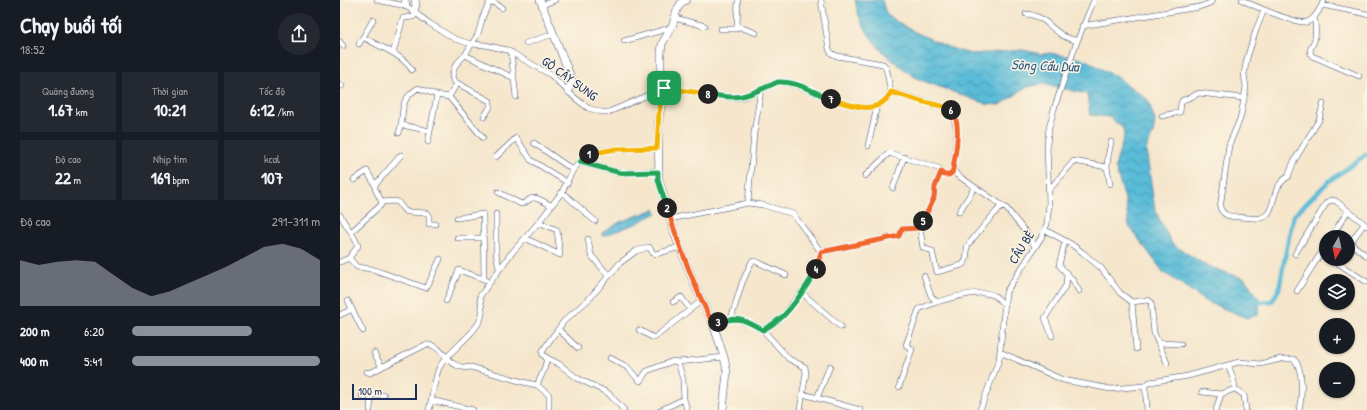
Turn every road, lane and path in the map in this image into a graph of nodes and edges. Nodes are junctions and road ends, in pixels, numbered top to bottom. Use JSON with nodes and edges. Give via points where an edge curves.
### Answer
{"nodes":[{"id":1,"x":377,"y":0,"type":"edge"},
{"id":2,"x":415,"y":0,"type":"edge"},
{"id":3,"x":555,"y":0,"type":"edge"},
{"id":4,"x":686,"y":0,"type":"edge"},
{"id":5,"x":738,"y":0,"type":"edge"},
{"id":6,"x":821,"y":0,"type":"edge"},
{"id":7,"x":1094,"y":0,"type":"edge"},
{"id":8,"x":1212,"y":0,"type":"edge"},
{"id":9,"x":1242,"y":0,"type":"edge"},
{"id":10,"x":541,"y":2,"type":"edge"},
{"id":11,"x":1323,"y":2,"type":"edge"},
{"id":12,"x":405,"y":3,"type":"edge"},
{"id":13,"x":502,"y":8,"type":"dead end"},
{"id":14,"x":1264,"y":10,"type":"junction"},
{"id":15,"x":415,"y":12,"type":"junction"},
{"id":16,"x":1026,"y":14,"type":"dead end"},
{"id":17,"x":1367,"y":14,"type":"edge"},
{"id":18,"x":675,"y":18,"type":"junction"},
{"id":19,"x":1314,"y":18,"type":"junction"},
{"id":20,"x":373,"y":20,"type":"dead end"},
{"id":21,"x":705,"y":26,"type":"dead end"},
{"id":22,"x":737,"y":26,"type":"junction"},
{"id":23,"x":1082,"y":26,"type":"junction"},
{"id":24,"x":670,"y":28,"type":"junction"},
{"id":25,"x":721,"y":29,"type":"dead end"},
{"id":26,"x":756,"y":33,"type":"dead end"},
{"id":27,"x":554,"y":34,"type":"junction"},
{"id":28,"x":363,"y":37,"type":"junction"},
{"id":29,"x":624,"y":41,"type":"dead end"},
{"id":30,"x":526,"y":43,"type":"dead end"},
{"id":31,"x":1076,"y":43,"type":"junction"},
{"id":32,"x":359,"y":44,"type":"dead end"},
{"id":33,"x":471,"y":44,"type":"junction"},
{"id":34,"x":511,"y":52,"type":"junction"},
{"id":35,"x":392,"y":53,"type":"junction"},
{"id":36,"x":465,"y":55,"type":"junction"},
{"id":37,"x":412,"y":70,"type":"dead end"},
{"id":38,"x":1359,"y":76,"type":"dead end"},
{"id":39,"x":514,"y":78,"type":"junction"},
{"id":40,"x":457,"y":83,"type":"junction"},
{"id":41,"x":664,"y":88,"type":"junction"},
{"id":42,"x":761,"y":90,"type":"junction"},
{"id":43,"x":568,"y":91,"type":"junction"},
{"id":44,"x":891,"y":92,"type":"junction"},
{"id":45,"x":437,"y":95,"type":"junction"},
{"id":46,"x":449,"y":96,"type":"junction"},
{"id":47,"x":516,"y":97,"type":"dead end"},
{"id":48,"x":1243,"y":98,"type":"junction"},
{"id":49,"x":1323,"y":104,"type":"dead end"},
{"id":50,"x":876,"y":106,"type":"junction"},
{"id":51,"x":1162,"y":116,"type":"dead end"},
{"id":52,"x":484,"y":117,"type":"dead end"},
{"id":53,"x":402,"y":125,"type":"junction"},
{"id":54,"x":430,"y":131,"type":"junction"},
{"id":55,"x":399,"y":133,"type":"dead end"},
{"id":56,"x":483,"y":138,"type":"dead end"},
{"id":57,"x":428,"y":142,"type":"dead end"},
{"id":58,"x":1111,"y":142,"type":"dead end"},
{"id":59,"x":534,"y":143,"type":"dead end"},
{"id":60,"x":868,"y":146,"type":"dead end"},
{"id":61,"x":657,"y":148,"type":"junction"},
{"id":62,"x":401,"y":155,"type":"dead end"},
{"id":63,"x":496,"y":157,"type":"dead end"},
{"id":64,"x":904,"y":157,"type":"junction"},
{"id":65,"x":580,"y":162,"type":"junction"},
{"id":66,"x":1107,"y":167,"type":"junction"},
{"id":67,"x":953,"y":169,"type":"junction"},
{"id":68,"x":573,"y":170,"type":"junction"},
{"id":69,"x":658,"y":172,"type":"junction"},
{"id":70,"x":941,"y":172,"type":"junction"},
{"id":71,"x":865,"y":176,"type":"dead end"},
{"id":72,"x":354,"y":180,"type":"dead end"},
{"id":73,"x":568,"y":183,"type":"junction"},
{"id":74,"x":1110,"y":184,"type":"dead end"},
{"id":75,"x":375,"y":185,"type":"junction"},
{"id":76,"x":893,"y":188,"type":"dead end"},
{"id":77,"x":974,"y":188,"type":"junction"},
{"id":78,"x":1049,"y":190,"type":"junction"},
{"id":79,"x":498,"y":192,"type":"dead end"},
{"id":80,"x":562,"y":192,"type":"junction"},
{"id":81,"x":382,"y":202,"type":"junction"},
{"id":82,"x":748,"y":203,"type":"junction"},
{"id":83,"x":1002,"y":205,"type":"junction"},
{"id":84,"x":551,"y":206,"type":"junction"},
{"id":85,"x":1348,"y":211,"type":"junction"},
{"id":86,"x":959,"y":212,"type":"dead end"},
{"id":87,"x":496,"y":214,"type":"dead end"},
{"id":88,"x":340,"y":215,"type":"edge"},
{"id":89,"x":457,"y":218,"type":"dead end"},
{"id":90,"x":670,"y":219,"type":"junction"},
{"id":91,"x":595,"y":221,"type":"dead end"},
{"id":92,"x":539,"y":222,"type":"junction"},
{"id":93,"x":435,"y":224,"type":"dead end"},
{"id":94,"x":1366,"y":225,"type":"edge"},
{"id":95,"x":920,"y":228,"type":"junction"},
{"id":96,"x":1045,"y":230,"type":"junction"},
{"id":97,"x":1336,"y":230,"type":"edge"},
{"id":98,"x":351,"y":232,"type":"junction"},
{"id":99,"x":1355,"y":237,"type":"edge"},
{"id":100,"x":457,"y":238,"type":"dead end"},
{"id":101,"x":483,"y":238,"type":"junction"},
{"id":102,"x":525,"y":238,"type":"junction"},
{"id":103,"x":588,"y":239,"type":"dead end"},
{"id":104,"x":1065,"y":240,"type":"junction"},
{"id":105,"x":680,"y":247,"type":"junction"},
{"id":106,"x":1035,"y":247,"type":"junction"},
{"id":107,"x":1355,"y":248,"type":"edge"},
{"id":108,"x":821,"y":252,"type":"junction"},
{"id":109,"x":1295,"y":254,"type":"dead end"},
{"id":110,"x":1319,"y":256,"type":"edge"},
{"id":111,"x":1367,"y":256,"type":"edge"},
{"id":112,"x":349,"y":258,"type":"junction"},
{"id":113,"x":440,"y":259,"type":"dead end"},
{"id":114,"x":340,"y":262,"type":"edge"},
{"id":115,"x":1343,"y":266,"type":"edge"},
{"id":116,"x":499,"y":268,"type":"junction"},
{"id":117,"x":1067,"y":274,"type":"junction"},
{"id":118,"x":786,"y":275,"type":"dead end"},
{"id":119,"x":609,"y":276,"type":"junction"},
{"id":120,"x":924,"y":276,"type":"dead end"},
{"id":121,"x":484,"y":279,"type":"junction"},
{"id":122,"x":490,"y":281,"type":"junction"},
{"id":123,"x":1367,"y":282,"type":"edge"},
{"id":124,"x":1078,"y":291,"type":"dead end"},
{"id":125,"x":1297,"y":291,"type":"dead end"},
{"id":126,"x":801,"y":292,"type":"junction"},
{"id":127,"x":446,"y":301,"type":"dead end"},
{"id":128,"x":701,"y":301,"type":"junction"},
{"id":129,"x":348,"y":302,"type":"dead end"},
{"id":130,"x":673,"y":302,"type":"dead end"},
{"id":131,"x":937,"y":302,"type":"junction"},
{"id":132,"x":1132,"y":302,"type":"junction"},
{"id":133,"x":1004,"y":304,"type":"junction"},
{"id":134,"x":352,"y":309,"type":"junction"},
{"id":135,"x":690,"y":310,"type":"junction"},
{"id":136,"x":340,"y":315,"type":"edge"},
{"id":137,"x":731,"y":318,"type":"junction"},
{"id":138,"x":713,"y":324,"type":"junction"},
{"id":139,"x":841,"y":327,"type":"dead end"},
{"id":140,"x":558,"y":328,"type":"junction"},
{"id":141,"x":640,"y":330,"type":"dead end"},
{"id":142,"x":763,"y":330,"type":"junction"},
{"id":143,"x":363,"y":331,"type":"dead end"},
{"id":144,"x":1052,"y":336,"type":"dead end"},
{"id":145,"x":1158,"y":343,"type":"junction"},
{"id":146,"x":1181,"y":344,"type":"dead end"},
{"id":147,"x":578,"y":348,"type":"dead end"},
{"id":148,"x":1136,"y":349,"type":"dead end"},
{"id":149,"x":1000,"y":352,"type":"junction"},
{"id":150,"x":374,"y":353,"type":"dead end"},
{"id":151,"x":724,"y":357,"type":"junction"},
{"id":152,"x":447,"y":358,"type":"junction"},
{"id":153,"x":547,"y":358,"type":"junction"},
{"id":154,"x":610,"y":358,"type":"dead end"},
{"id":155,"x":678,"y":362,"type":"junction"},
{"id":156,"x":1167,"y":363,"type":"dead end"},
{"id":157,"x":1228,"y":365,"type":"junction"},
{"id":158,"x":830,"y":366,"type":"dead end"},
{"id":159,"x":382,"y":367,"type":"junction"},
{"id":160,"x":368,"y":372,"type":"dead end"},
{"id":161,"x":537,"y":385,"type":"junction"},
{"id":162,"x":1144,"y":386,"type":"junction"},
{"id":163,"x":899,"y":387,"type":"dead end"},
{"id":164,"x":1235,"y":389,"type":"junction"},
{"id":165,"x":1202,"y":392,"type":"dead end"},
{"id":166,"x":803,"y":394,"type":"junction"},
{"id":167,"x":1221,"y":394,"type":"junction"},
{"id":168,"x":371,"y":395,"type":"junction"},
{"id":169,"x":384,"y":395,"type":"dead end"},
{"id":170,"x":362,"y":396,"type":"dead end"},
{"id":171,"x":817,"y":398,"type":"junction"},
{"id":172,"x":684,"y":399,"type":"junction"},
{"id":173,"x":431,"y":400,"type":"junction"},
{"id":174,"x":370,"y":410,"type":"edge"},
{"id":175,"x":429,"y":410,"type":"edge"},
{"id":176,"x":473,"y":410,"type":"edge"},
{"id":177,"x":550,"y":410,"type":"edge"},
{"id":178,"x":624,"y":410,"type":"edge"},
{"id":179,"x":660,"y":410,"type":"edge"},
{"id":180,"x":687,"y":410,"type":"edge"},
{"id":181,"x":722,"y":410,"type":"edge"},
{"id":182,"x":800,"y":410,"type":"edge"},
{"id":183,"x":860,"y":410,"type":"edge"},
{"id":184,"x":980,"y":410,"type":"edge"},
{"id":185,"x":1147,"y":410,"type":"edge"},
{"id":186,"x":1216,"y":410,"type":"edge"},
{"id":187,"x":1246,"y":410,"type":"edge"},
{"id":188,"x":1299,"y":410,"type":"edge"}],
"edges":[{"from":1,"to":12,"type":"street","name":"GÒ CÂY SUNG"},
{"from":2,"to":15,"type":"street"},
{"from":3,"to":10,"type":"street"},
{"from":4,"to":18,"type":"street","via":[[681,3]]},
{"from":5,"to":22,"type":"street"},
{"from":6,"to":44,"type":"street","via":[[831,53],[883,64],[887,68]]},
{"from":7,"to":23,"type":"street"},
{"from":8,"to":23,"type":"street","via":[[1198,7]]},
{"from":9,"to":14,"type":"street"},
{"from":10,"to":27,"type":"street"},
{"from":11,"to":17,"type":"street"},
{"from":11,"to":19,"type":"street"},
{"from":12,"to":15,"type":"street","name":"GÒ CÂY SUNG"},
{"from":13,"to":33,"type":"street","via":[[493,2],[489,3],[478,34]]},
{"from":14,"to":19,"type":"street","via":[[1302,22]]},
{"from":14,"to":48,"type":"street","via":[[1247,58]]},
{"from":15,"to":33,"type":"street","name":"GÒ CÂY SUNG","via":[[449,36]]},
{"from":15,"to":35,"type":"street","via":[[413,17],[403,18]]},
{"from":16,"to":31,"type":"street","via":[[1039,17]]},
{"from":18,"to":21,"type":"street"},
{"from":18,"to":24,"type":"street"},
{"from":19,"to":38,"type":"street","via":[[1316,26],[1315,39],[1310,48],[1312,56]]},
{"from":20,"to":28,"type":"street"},
{"from":22,"to":25,"type":"street"},
{"from":22,"to":26,"type":"street"},
{"from":23,"to":31,"type":"street"},
{"from":24,"to":29,"type":"street"},
{"from":24,"to":41,"type":"street","via":[[661,52]]},
{"from":27,"to":30,"type":"street"},
{"from":27,"to":43,"type":"street","via":[[572,80]]},
{"from":28,"to":32,"type":"street"},
{"from":28,"to":35,"type":"street"},
{"from":31,"to":78,"type":"street","name":"CẦU BÈ","via":[[1048,135]]},
{"from":33,"to":34,"type":"street","name":"GÒ CÂY SUNG"},
{"from":33,"to":36,"type":"street"},
{"from":34,"to":39,"type":"street"},
{"from":34,"to":43,"type":"street","name":"GÒ CÂY SUNG","via":[[551,75]]},
{"from":35,"to":37,"type":"street"},
{"from":36,"to":39,"type":"street"},
{"from":36,"to":40,"type":"street","via":[[452,76]]},
{"from":39,"to":47,"type":"street"},
{"from":40,"to":46,"type":"street"},
{"from":40,"to":52,"type":"street","via":[[490,101],[490,107]]},
{"from":41,"to":42,"type":"street","via":[[733,98],[744,97]]},
{"from":41,"to":43,"type":"street","name":"GÒ CÂY SUNG","via":[[609,112],[588,108]]},
{"from":41,"to":61,"type":"street","via":[[659,112]]},
{"from":42,"to":50,"type":"street","via":[[783,82],[850,105],[866,108]]},
{"from":42,"to":82,"type":"street","via":[[754,133]]},
{"from":44,"to":50,"type":"street","via":[[885,101]]},
{"from":44,"to":67,"type":"street","via":[[948,108],[953,113],[958,135]]},
{"from":45,"to":46,"type":"street"},
{"from":45,"to":53,"type":"street","via":[[418,88],[411,92],[402,109]]},
{"from":45,"to":54,"type":"street"},
{"from":46,"to":56,"type":"street"},
{"from":48,"to":49,"type":"street","via":[[1240,119],[1228,151],[1220,208],[1229,216],[1260,218],[1270,212],[1275,191],[1282,180],[1288,177],[1294,161],[1319,120]]},
{"from":48,"to":51,"type":"street","via":[[1199,93],[1183,100],[1180,112]]},
{"from":50,"to":60,"type":"street"},
{"from":53,"to":54,"type":"street"},
{"from":53,"to":55,"type":"street"},
{"from":54,"to":57,"type":"street"},
{"from":58,"to":66,"type":"street"},
{"from":59,"to":68,"type":"street"},
{"from":61,"to":65,"type":"street","via":[[600,151],[585,156]]},
{"from":61,"to":69,"type":"street"},
{"from":62,"to":75,"type":"street"},
{"from":63,"to":73,"type":"street","via":[[516,138],[531,160]]},
{"from":64,"to":70,"type":"street","via":[[938,168]]},
{"from":64,"to":71,"type":"street","via":[[889,154]]},
{"from":64,"to":76,"type":"street"},
{"from":65,"to":68,"type":"street"},
{"from":65,"to":69,"type":"street","via":[[621,173]]},
{"from":66,"to":74,"type":"street"},
{"from":66,"to":78,"type":"street","via":[[1074,161]]},
{"from":67,"to":70,"type":"street","via":[[949,175]]},
{"from":67,"to":77,"type":"street"},
{"from":68,"to":73,"type":"street"},
{"from":69,"to":90,"type":"street"},
{"from":70,"to":95,"type":"street","via":[[934,198]]},
{"from":72,"to":75,"type":"street","via":[[367,172]]},
{"from":73,"to":80,"type":"street"},
{"from":75,"to":81,"type":"street"},
{"from":77,"to":83,"type":"street"},
{"from":77,"to":86,"type":"street"},
{"from":78,"to":96,"type":"street","name":"CẦU BÈ","via":[[1049,213]]},
{"from":79,"to":84,"type":"street","via":[[521,204],[534,197]]},
{"from":80,"to":84,"type":"street"},
{"from":80,"to":91,"type":"street"},
{"from":81,"to":93,"type":"street","via":[[396,201],[407,212],[427,213],[429,224]]},
{"from":81,"to":98,"type":"street"},
{"from":82,"to":90,"type":"street"},
{"from":82,"to":108,"type":"street","via":[[793,214]]},
{"from":83,"to":95,"type":"street","via":[[967,247],[967,258],[962,265],[937,272],[932,252],[923,248]]},
{"from":83,"to":106,"type":"street","via":[[1011,212]]},
{"from":84,"to":92,"type":"street"},
{"from":85,"to":94,"type":"street"},
{"from":85,"to":97,"type":"street"},
{"from":85,"to":109,"type":"street","via":[[1336,201],[1327,202]]},
{"from":87,"to":116,"type":"street","via":[[496,253]]},
{"from":88,"to":98,"type":"street"},
{"from":89,"to":101,"type":"street","via":[[483,214]]},
{"from":90,"to":105,"type":"street"},
{"from":92,"to":102,"type":"street"},
{"from":92,"to":102,"type":"street","via":[[557,230],[560,255]]},
{"from":94,"to":99,"type":"street"},
{"from":95,"to":108,"type":"street","via":[[902,229],[899,236]]},
{"from":96,"to":104,"type":"street"},
{"from":96,"to":106,"type":"street","name":"CẦU BÈ"},
{"from":98,"to":112,"type":"street","via":[[358,246]]},
{"from":100,"to":101,"type":"street"},
{"from":101,"to":121,"type":"street"},
{"from":102,"to":116,"type":"street"},
{"from":103,"to":119,"type":"street","via":[[591,255]]},
{"from":104,"to":117,"type":"street","via":[[1059,265]]},
{"from":104,"to":132,"type":"street","via":[[1101,268],[1120,293]]},
{"from":105,"to":119,"type":"street","via":[[656,254],[649,247],[636,250]]},
{"from":105,"to":128,"type":"street"},
{"from":106,"to":133,"type":"street","name":"CẦU BÈ","via":[[1008,288]]},
{"from":107,"to":111,"type":"street"},
{"from":108,"to":126,"type":"street","via":[[816,270]]},
{"from":110,"to":125,"type":"street"},
{"from":112,"to":113,"type":"street","via":[[357,267],[372,269],[426,288]]},
{"from":112,"to":114,"type":"street"},
{"from":115,"to":123,"type":"street"},
{"from":116,"to":122,"type":"street"},
{"from":117,"to":124,"type":"street"},
{"from":117,"to":144,"type":"street","via":[[1066,285],[1045,318]]},
{"from":118,"to":137,"type":"street","via":[[752,261]]},
{"from":119,"to":140,"type":"street","via":[[590,299]]},
{"from":120,"to":131,"type":"street","via":[[931,296]]},
{"from":121,"to":122,"type":"street"},
{"from":121,"to":127,"type":"street","via":[[459,270]]},
{"from":122,"to":152,"type":"street","via":[[480,296],[480,320]]},
{"from":126,"to":139,"type":"street"},
{"from":126,"to":142,"type":"street","via":[[781,318]]},
{"from":128,"to":135,"type":"street"},
{"from":128,"to":138,"type":"street"},
{"from":129,"to":134,"type":"street"},
{"from":130,"to":135,"type":"street","via":[[681,297]]},
{"from":131,"to":133,"type":"street","via":[[981,293],[995,296]]},
{"from":131,"to":163,"type":"street","via":[[919,309],[906,345],[912,349]]},
{"from":132,"to":145,"type":"street","via":[[1151,302],[1154,333]]},
{"from":132,"to":148,"type":"street"},
{"from":133,"to":149,"type":"street","name":"CẦU BÈ"},
{"from":134,"to":136,"type":"street"},
{"from":134,"to":143,"type":"street"},
{"from":135,"to":141,"type":"street","via":[[654,338]]},
{"from":137,"to":138,"type":"street"},
{"from":137,"to":142,"type":"street","via":[[745,321]]},
{"from":138,"to":151,"type":"street"},
{"from":140,"to":147,"type":"street"},
{"from":140,"to":153,"type":"street","via":[[543,351]]},
{"from":142,"to":166,"type":"street","via":[[789,359],[806,368]]},
{"from":145,"to":146,"type":"street"},
{"from":145,"to":156,"type":"street"},
{"from":149,"to":162,"type":"street","via":[[1062,380],[1111,389]]},
{"from":149,"to":184,"type":"street","name":"CẦU BÈ","via":[[998,367]]},
{"from":150,"to":159,"type":"street"},
{"from":151,"to":155,"type":"street"},
{"from":151,"to":181,"type":"street","via":[[727,372]]},
{"from":152,"to":159,"type":"street","via":[[431,344]]},
{"from":152,"to":161,"type":"street","via":[[462,368],[471,366]]},
{"from":152,"to":173,"type":"street","via":[[440,368]]},
{"from":153,"to":161,"type":"street"},
{"from":153,"to":178,"type":"street","via":[[608,393]]},
{"from":154,"to":155,"type":"street","via":[[627,368],[640,381],[647,371],[673,360]]},
{"from":155,"to":172,"type":"street"},
{"from":157,"to":162,"type":"street","via":[[1182,378],[1150,382]]},
{"from":157,"to":164,"type":"street"},
{"from":157,"to":188,"type":"street","via":[[1294,359],[1302,388]]},
{"from":158,"to":171,"type":"street"},
{"from":159,"to":160,"type":"street","via":[[370,374]]},
{"from":161,"to":177,"type":"street","via":[[549,395]]},
{"from":162,"to":185,"type":"street"},
{"from":164,"to":167,"type":"street"},
{"from":164,"to":187,"type":"street","via":[[1244,395]]},
{"from":165,"to":167,"type":"street"},
{"from":166,"to":171,"type":"street"},
{"from":166,"to":182,"type":"street"},
{"from":167,"to":186,"type":"street"},
{"from":168,"to":169,"type":"street"},
{"from":168,"to":170,"type":"street"},
{"from":168,"to":174,"type":"street"},
{"from":171,"to":183,"type":"street"},
{"from":172,"to":179,"type":"street"},
{"from":172,"to":180,"type":"street"},
{"from":173,"to":175,"type":"street"},
{"from":173,"to":176,"type":"street"}]}
